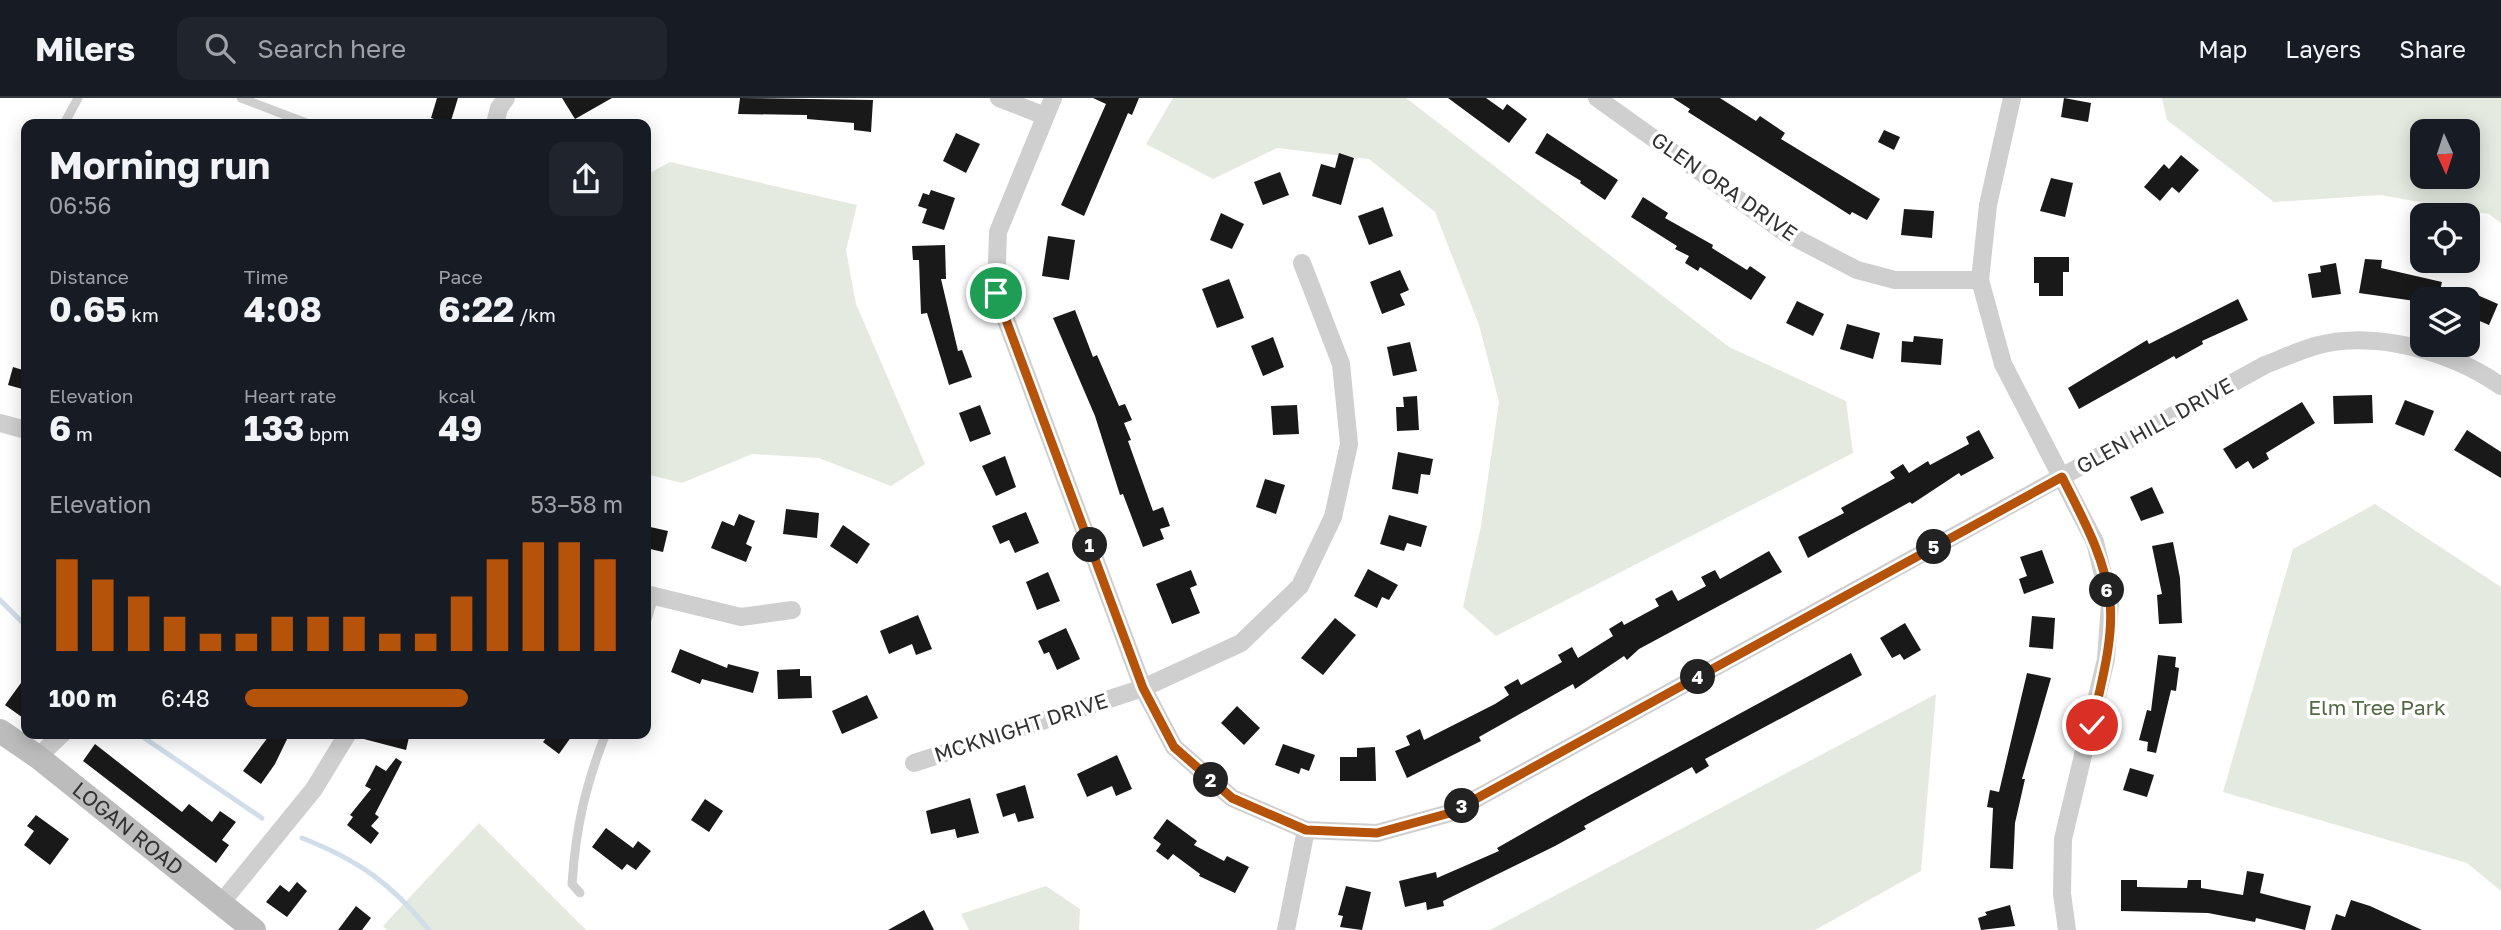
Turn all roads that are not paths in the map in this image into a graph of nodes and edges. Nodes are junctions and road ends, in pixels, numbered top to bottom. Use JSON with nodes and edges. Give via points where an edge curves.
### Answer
{"nodes":[{"id":1,"x":78,"y":98,"type":"edge"},
{"id":2,"x":241,"y":98,"type":"edge"},
{"id":3,"x":506,"y":98,"type":"edge"},
{"id":4,"x":999,"y":98,"type":"edge"},
{"id":5,"x":1053,"y":98,"type":"edge"},
{"id":6,"x":1597,"y":98,"type":"edge"},
{"id":7,"x":2012,"y":98,"type":"edge"},
{"id":8,"x":1045,"y":116,"type":"junction"},
{"id":9,"x":67,"y":119,"type":"edge"},
{"id":10,"x":296,"y":119,"type":"edge"},
{"id":11,"x":496,"y":119,"type":"edge"},
{"id":12,"x":1302,"y":263,"type":"dead end"},
{"id":13,"x":1980,"y":280,"type":"junction"},
{"id":14,"x":2501,"y":386,"type":"edge"},
{"id":15,"x":0,"y":423,"type":"edge"},
{"id":16,"x":21,"y":429,"type":"edge"},
{"id":17,"x":2062,"y":477,"type":"junction"},
{"id":18,"x":651,"y":596,"type":"edge"},
{"id":19,"x":792,"y":610,"type":"dead end"},
{"id":20,"x":1143,"y":688,"type":"junction"},
{"id":21,"x":0,"y":731,"type":"edge"},
{"id":22,"x":57,"y":739,"type":"edge"},
{"id":23,"x":344,"y":739,"type":"edge"},
{"id":24,"x":604,"y":739,"type":"edge"},
{"id":25,"x":38,"y":757,"type":"junction"},
{"id":26,"x":914,"y":763,"type":"dead end"},
{"id":27,"x":1306,"y":830,"type":"junction"},
{"id":28,"x":580,"y":893,"type":"dead end"},
{"id":29,"x":222,"y":902,"type":"junction"},
{"id":30,"x":254,"y":930,"type":"edge"},
{"id":31,"x":1286,"y":930,"type":"edge"},
{"id":32,"x":2067,"y":930,"type":"edge"}],
"edges":[{"from":1,"to":9,"type":"lane"},
{"from":2,"to":10,"type":"lane"},
{"from":3,"to":11,"type":"street"},
{"from":4,"to":8,"type":"street"},
{"from":5,"to":8,"type":"street","name":"GLEN HILL DRIVE"},
{"from":6,"to":13,"type":"street","name":"GLEN ORA DRIVE","via":[[1784,232],[1857,270],[1895,279]]},
{"from":7,"to":13,"type":"street","via":[[1987,205]]},
{"from":8,"to":20,"type":"street","name":"GLEN HILL DRIVE","via":[[998,232],[996,293]]},
{"from":12,"to":20,"type":"street","name":"MCKNIGHT DRIVE","via":[[1341,364],[1349,444],[1333,517],[1300,586],[1241,643]]},
{"from":13,"to":17,"type":"street","via":[[2003,364]]},
{"from":14,"to":17,"type":"street","name":"GLEN HILL DRIVE","via":[[2454,360],[2413,348],[2364,341],[2318,345],[2265,365]]},
{"from":15,"to":16,"type":"street"},
{"from":17,"to":27,"type":"street","name":"GLEN HILL DRIVE","via":[[1450,813],[1377,833]]},
{"from":17,"to":32,"type":"street","via":[[2095,542],[2110,603],[2103,672],[2063,839]]},
{"from":18,"to":19,"type":"street","via":[[741,617]]},
{"from":20,"to":26,"type":"street","name":"MCKNIGHT DRIVE"},
{"from":20,"to":27,"type":"street","name":"GLEN HILL DRIVE","via":[[1174,747],[1232,798]]},
{"from":21,"to":25,"type":"street","name":"LOGAN ROAD"},
{"from":22,"to":25,"type":"street"},
{"from":23,"to":29,"type":"street","via":[[314,789]]},
{"from":24,"to":28,"type":"lane","via":[[575,832],[572,884]]},
{"from":25,"to":29,"type":"street","name":"LOGAN ROAD"},
{"from":27,"to":31,"type":"street"},
{"from":29,"to":30,"type":"street","name":"LOGAN ROAD"}]}
